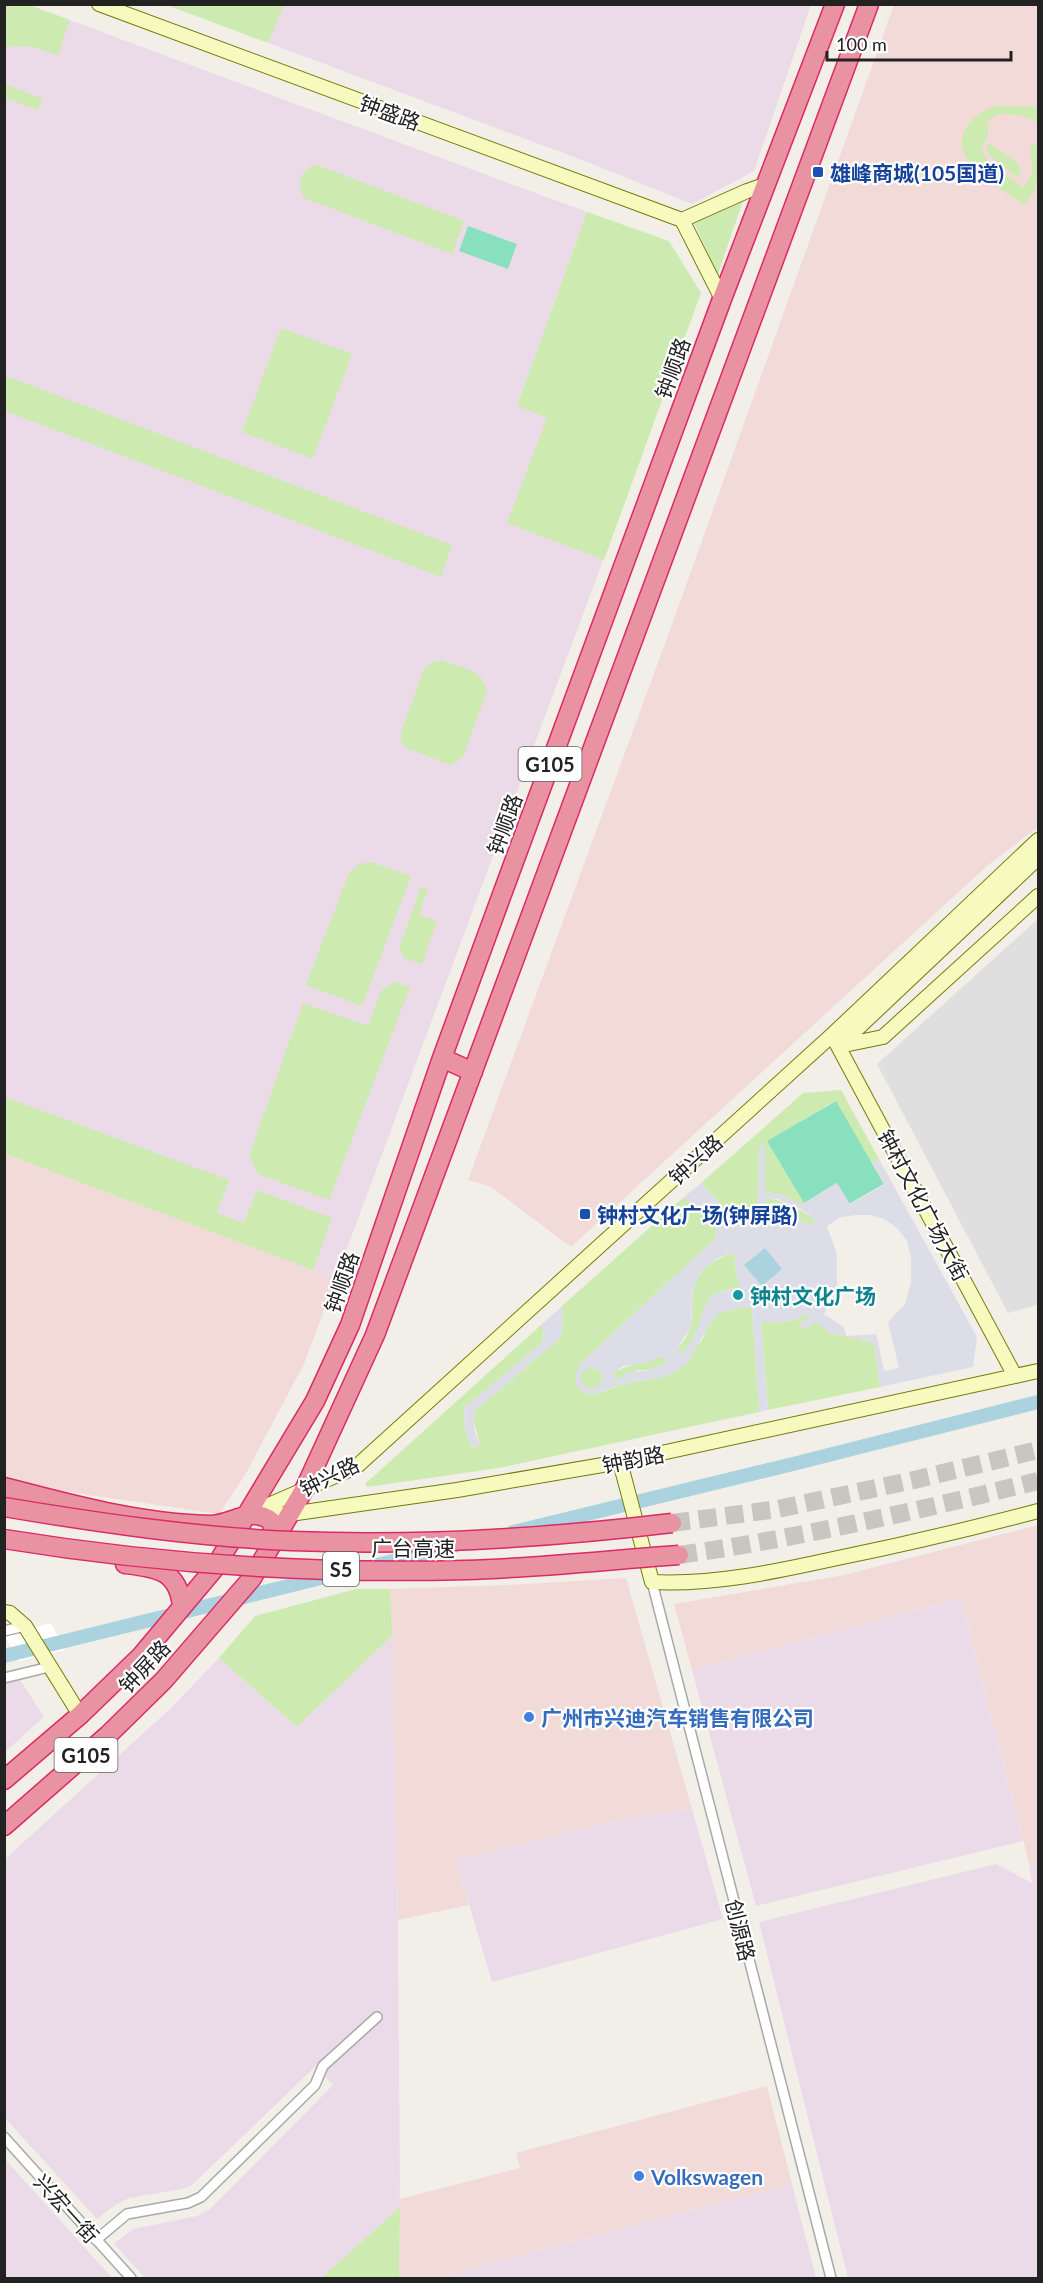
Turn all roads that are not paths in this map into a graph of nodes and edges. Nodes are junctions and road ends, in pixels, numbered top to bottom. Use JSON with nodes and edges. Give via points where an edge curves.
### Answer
{"nodes":[{"id":1,"x":99,"y":4,"type":"edge"},
{"id":2,"x":835,"y":4,"type":"edge"},
{"id":3,"x":869,"y":4,"type":"edge"},
{"id":4,"x":767,"y":184,"type":"junction"},
{"id":5,"x":682,"y":220,"type":"junction"},
{"id":6,"x":722,"y":299,"type":"junction"},
{"id":7,"x":1038,"y":840,"type":"edge"},
{"id":8,"x":1038,"y":858,"type":"edge"},
{"id":9,"x":1038,"y":896,"type":"edge"},
{"id":10,"x":835,"y":1041,"type":"junction"},
{"id":11,"x":442,"y":1058,"type":"junction"},
{"id":12,"x":474,"y":1072,"type":"junction"},
{"id":13,"x":1038,"y":1371,"type":"edge"},
{"id":14,"x":1016,"y":1376,"type":"junction"},
{"id":15,"x":620,"y":1462,"type":"junction"},
{"id":16,"x":4,"y":1487,"type":"edge"},
{"id":17,"x":305,"y":1488,"type":"junction"},
{"id":18,"x":4,"y":1507,"type":"edge"},
{"id":19,"x":1038,"y":1512,"type":"edge"},
{"id":20,"x":290,"y":1514,"type":"junction"},
{"id":21,"x":247,"y":1515,"type":"junction"},
{"id":22,"x":672,"y":1523,"type":"tunnel mouth"},
{"id":23,"x":276,"y":1538,"type":"junction"},
{"id":24,"x":4,"y":1539,"type":"edge"},
{"id":25,"x":4,"y":1548,"type":"edge"},
{"id":26,"x":679,"y":1555,"type":"tunnel mouth"},
{"id":27,"x":652,"y":1582,"type":"junction"},
{"id":28,"x":182,"y":1606,"type":"junction"},
{"id":29,"x":4,"y":1612,"type":"edge"},
{"id":30,"x":4,"y":1623,"type":"edge"},
{"id":31,"x":25,"y":1626,"type":"junction"},
{"id":32,"x":4,"y":1631,"type":"edge"},
{"id":33,"x":46,"y":1661,"type":"junction"},
{"id":34,"x":4,"y":1678,"type":"edge"},
{"id":35,"x":80,"y":1715,"type":"junction"},
{"id":36,"x":4,"y":1780,"type":"edge"},
{"id":37,"x":4,"y":1826,"type":"edge"},
{"id":38,"x":377,"y":2017,"type":"dead end"},
{"id":39,"x":4,"y":2137,"type":"edge"},
{"id":40,"x":96,"y":2240,"type":"junction"},
{"id":41,"x":131,"y":2278,"type":"edge"},
{"id":42,"x":831,"y":2278,"type":"edge"}],
"edges":[{"from":1,"to":5,"type":"main road","name":"钟盛路"},
{"from":2,"to":4,"type":"highway","name":"钟顺路","number":"G105"},
{"from":3,"to":12,"type":"highway","number":"G105"},
{"from":4,"to":5,"type":"main road"},
{"from":4,"to":6,"type":"highway","name":"钟顺路","number":"G105"},
{"from":5,"to":6,"type":"main road"},
{"from":6,"to":11,"type":"highway","name":"钟顺路","number":"G105"},
{"from":7,"to":10,"type":"main road","name":"钟兴路"},
{"from":8,"to":10,"type":"main road","name":"钟兴路"},
{"from":9,"to":10,"type":"main road","via":[[883,1037]]},
{"from":10,"to":14,"type":"main road","name":"钟村文化广场大街"},
{"from":10,"to":17,"type":"main road","name":"钟兴路","via":[[356,1467]]},
{"from":11,"to":12,"type":"highway"},
{"from":11,"to":21,"type":"highway","name":"钟顺路","number":"G105","via":[[350,1325],[315,1401]]},
{"from":12,"to":17,"type":"highway","number":"G105","via":[[375,1335]]},
{"from":13,"to":14,"type":"main road","name":"钟韵路"},
{"from":14,"to":15,"type":"main road","name":"钟韵路"},
{"from":15,"to":20,"type":"main road","name":"钟韵路"},
{"from":15,"to":27,"type":"main road"},
{"from":16,"to":21,"type":"highway","via":[[159,1521],[212,1526]]},
{"from":17,"to":20,"type":"highway","number":"G105"},
{"from":17,"to":21,"type":"main road","name":"钟兴路"},
{"from":18,"to":22,"type":"highway","name":"广台高速","number":"S5","bridge":true,"via":[[167,1532],[313,1542],[485,1539]]},
{"from":19,"to":27,"type":"main road","via":[[790,1569],[708,1581]]},
{"from":20,"to":21,"type":"main road","name":"钟韵路"},
{"from":20,"to":23,"type":"highway","name":"钟屏路","number":"G105"},
{"from":21,"to":23,"type":"highway","via":[[266,1518],[274,1527]]},
{"from":21,"to":28,"type":"highway","name":"钟屏路","number":"G105","via":[[214,1569]]},
{"from":23,"to":37,"type":"highway","name":"钟屏路","number":"G105","via":[[252,1578],[164,1680]]},
{"from":24,"to":26,"type":"highway","name":"广台高速","number":"S5","bridge":true,"via":[[181,1562],[281,1568],[466,1570]]},
{"from":25,"to":28,"type":"highway","via":[[158,1569],[176,1584]]},
{"from":27,"to":42,"type":"street","name":"创源路"},
{"from":28,"to":35,"type":"highway","name":"钟屏路","number":"G105","via":[[141,1656]]},
{"from":29,"to":31,"type":"main road"},
{"from":30,"to":31,"type":"main road"},
{"from":31,"to":32,"type":"street"},
{"from":31,"to":33,"type":"main road"},
{"from":33,"to":34,"type":"street"},
{"from":33,"to":35,"type":"main road"},
{"from":35,"to":36,"type":"highway","name":"钟屏路","number":"G105"},
{"from":38,"to":40,"type":"street","via":[[323,2066],[315,2085],[201,2197],[127,2214]]},
{"from":39,"to":40,"type":"street","name":"兴宏一街"},
{"from":40,"to":41,"type":"street","name":"兴宏一街"}]}
